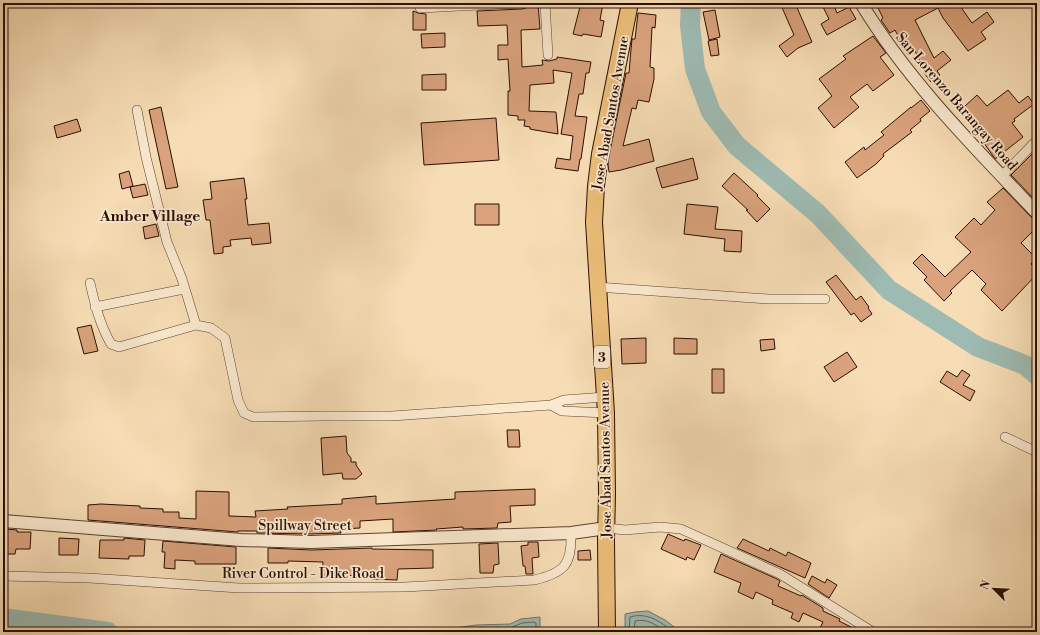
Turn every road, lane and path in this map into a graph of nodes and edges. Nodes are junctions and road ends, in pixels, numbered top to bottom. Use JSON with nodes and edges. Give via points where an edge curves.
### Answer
{"nodes":[{"id":1,"x":522,"y":3,"type":"edge"},
{"id":2,"x":545,"y":3,"type":"edge"},
{"id":3,"x":630,"y":3,"type":"edge"},
{"id":4,"x":861,"y":3,"type":"edge"},
{"id":5,"x":420,"y":8,"type":"dead end"},
{"id":6,"x":548,"y":55,"type":"dead end"},
{"id":7,"x":137,"y":110,"type":"dead end"},
{"id":8,"x":1034,"y":143,"type":"dead end"},
{"id":9,"x":1001,"y":176,"type":"junction"},
{"id":10,"x":1037,"y":213,"type":"edge"},
{"id":11,"x":90,"y":283,"type":"dead end"},
{"id":12,"x":597,"y":287,"type":"junction"},
{"id":13,"x":184,"y":289,"type":"junction"},
{"id":14,"x":825,"y":299,"type":"dead end"},
{"id":15,"x":95,"y":307,"type":"junction"},
{"id":16,"x":196,"y":325,"type":"junction"},
{"id":17,"x":605,"y":397,"type":"junction"},
{"id":18,"x":551,"y":405,"type":"junction"},
{"id":19,"x":606,"y":413,"type":"junction"},
{"id":20,"x":1005,"y":437,"type":"dead end"},
{"id":21,"x":1037,"y":452,"type":"edge"},
{"id":22,"x":3,"y":521,"type":"edge"},
{"id":23,"x":571,"y":533,"type":"junction"},
{"id":24,"x":607,"y":534,"type":"junction"},
{"id":25,"x":3,"y":576,"type":"edge"},
{"id":26,"x":607,"y":632,"type":"edge"},
{"id":27,"x":873,"y":632,"type":"edge"}],
"edges":[{"from":1,"to":5,"type":"street"},
{"from":2,"to":6,"type":"street"},
{"from":3,"to":12,"type":"highway","name":"Jose Abad Santos Avenue","number":"3","via":[[596,186],[594,222]]},
{"from":4,"to":9,"type":"street","name":"San Lorenzo Barangay Road","via":[[900,61]]},
{"from":7,"to":13,"type":"street","via":[[167,242]]},
{"from":8,"to":9,"type":"street"},
{"from":9,"to":10,"type":"street","name":"San Lorenzo Barangay Road"},
{"from":11,"to":15,"type":"street"},
{"from":12,"to":14,"type":"street","via":[[768,299]]},
{"from":12,"to":17,"type":"highway","name":"Jose Abad Santos Avenue","number":"3"},
{"from":13,"to":15,"type":"street"},
{"from":13,"to":16,"type":"street"},
{"from":15,"to":16,"type":"street","via":[[103,331],[111,344],[119,347]]},
{"from":16,"to":18,"type":"street","via":[[211,328],[225,338],[238,400],[244,413],[253,418],[392,416]]},
{"from":17,"to":18,"type":"street","via":[[564,400]]},
{"from":17,"to":19,"type":"highway","name":"Jose Abad Santos Avenue","number":"3"},
{"from":18,"to":19,"type":"street","via":[[562,411]]},
{"from":19,"to":24,"type":"highway","name":"Jose Abad Santos Avenue","number":"3"},
{"from":20,"to":21,"type":"street"},
{"from":22,"to":23,"type":"street","name":"Spillway Street","via":[[241,540],[311,542]]},
{"from":23,"to":24,"type":"street","name":"Spillway Street"},
{"from":23,"to":25,"type":"street","name":"River Control - Dike Road","via":[[569,558],[564,566],[548,577],[534,580],[406,587],[239,588],[89,578]]},
{"from":24,"to":26,"type":"highway","name":"Jose Abad Santos Avenue","number":"3"},
{"from":24,"to":27,"type":"street","via":[[660,527],[681,529],[780,574]]}]}
